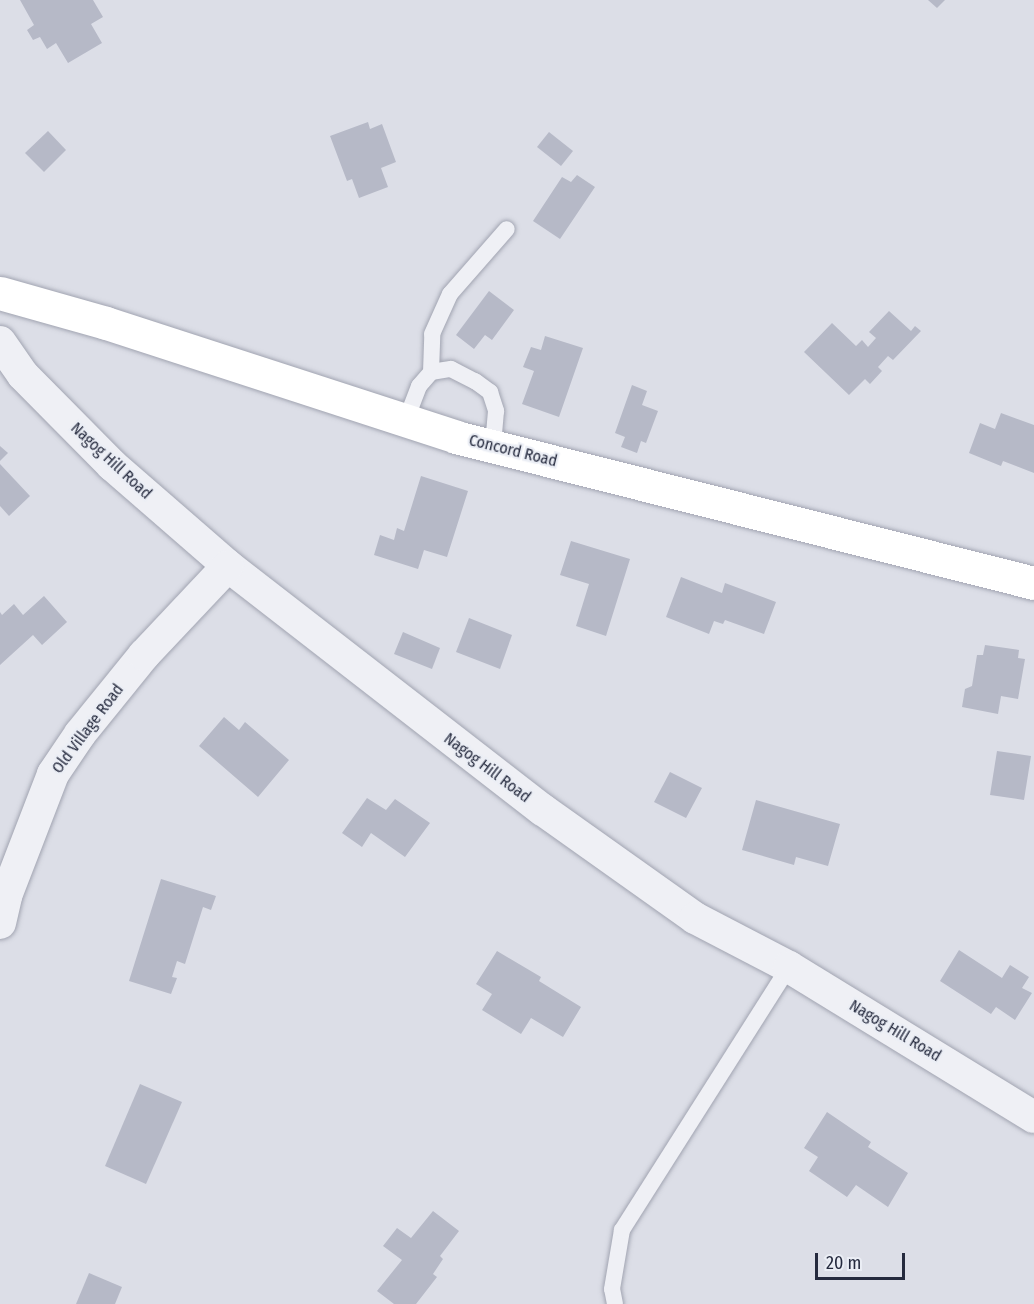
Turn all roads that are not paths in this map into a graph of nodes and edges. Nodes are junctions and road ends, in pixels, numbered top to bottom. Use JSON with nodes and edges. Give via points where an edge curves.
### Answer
{"nodes":[{"id":1,"x":507,"y":229,"type":"dead end"},
{"id":2,"x":0,"y":293,"type":"edge"},
{"id":3,"x":0,"y":342,"type":"edge"},
{"id":4,"x":431,"y":372,"type":"junction"},
{"id":5,"x":406,"y":420,"type":"junction"},
{"id":6,"x":493,"y":446,"type":"junction"},
{"id":7,"x":228,"y":566,"type":"junction"},
{"id":8,"x":1034,"y":583,"type":"edge"},
{"id":9,"x":0,"y":923,"type":"edge"},
{"id":10,"x":789,"y":967,"type":"junction"},
{"id":11,"x":1034,"y":1116,"type":"edge"},
{"id":12,"x":615,"y":1304,"type":"edge"}],
"edges":[{"from":1,"to":4,"type":"lane","via":[[450,294],[432,334]]},
{"from":2,"to":5,"type":"street","name":"Concord Road","via":[[106,323]]},
{"from":3,"to":7,"type":"street","name":"Nagog Hill Road","via":[[23,375],[112,465]]},
{"from":4,"to":5,"type":"lane","via":[[419,386]]},
{"from":4,"to":6,"type":"lane","via":[[451,369],[490,392],[496,411]]},
{"from":5,"to":6,"type":"street","name":"Concord Road"},
{"from":6,"to":8,"type":"street","name":"Concord Road"},
{"from":7,"to":9,"type":"street","name":"Old Village Road","via":[[144,656],[80,734],[53,774],[6,896]]},
{"from":7,"to":10,"type":"street","name":"Nagog Hill Road","via":[[552,816],[695,918]]},
{"from":10,"to":11,"type":"street","name":"Nagog Hill Road"},
{"from":10,"to":12,"type":"lane","via":[[622,1230],[612,1289]]}]}
